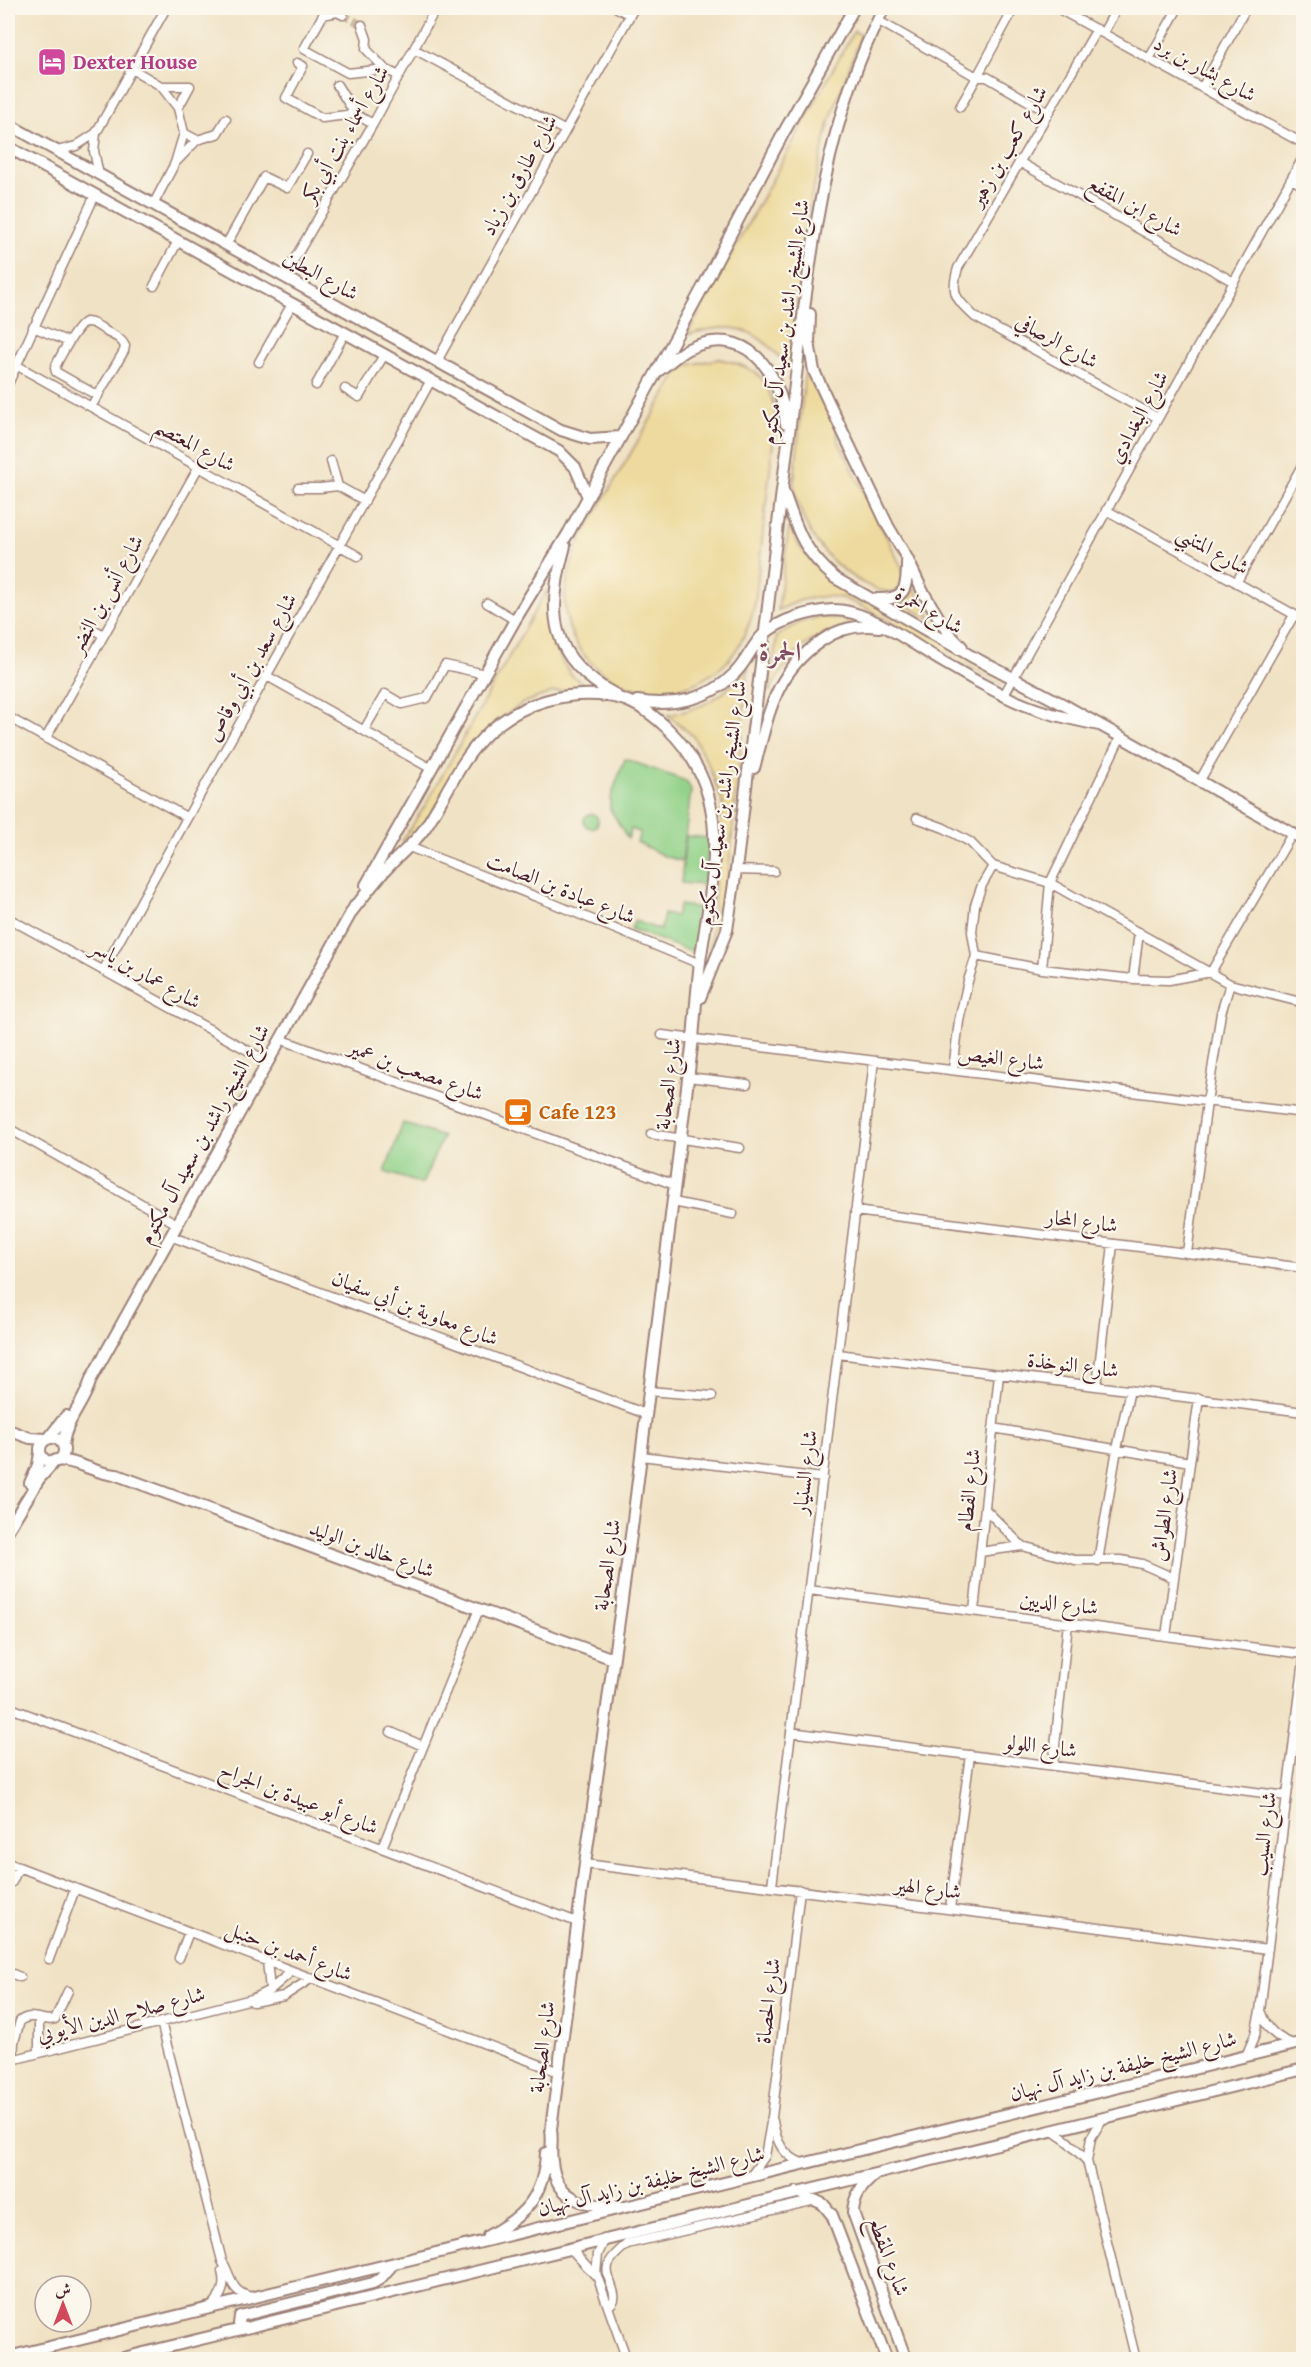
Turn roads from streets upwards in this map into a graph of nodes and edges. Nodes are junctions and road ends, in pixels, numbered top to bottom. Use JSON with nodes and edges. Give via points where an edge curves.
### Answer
{"nodes":[{"id":1,"x":166,"y":8,"type":"edge"},
{"id":2,"x":436,"y":8,"type":"edge"},
{"id":3,"x":617,"y":8,"type":"edge"},
{"id":4,"x":854,"y":8,"type":"edge"},
{"id":5,"x":884,"y":8,"type":"edge"},
{"id":6,"x":1014,"y":8,"type":"edge"},
{"id":7,"x":1057,"y":8,"type":"edge"},
{"id":8,"x":1117,"y":8,"type":"edge"},
{"id":9,"x":1178,"y":8,"type":"edge"},
{"id":10,"x":1246,"y":8,"type":"edge"},
{"id":11,"x":632,"y":11,"type":"edge"},
{"id":12,"x":343,"y":15,"type":"dead end"},
{"id":13,"x":877,"y":20,"type":"junction"},
{"id":14,"x":362,"y":25,"type":"dead end"},
{"id":15,"x":1100,"y":31,"type":"junction"},
{"id":16,"x":414,"y":49,"type":"junction"},
{"id":17,"x":1149,"y":58,"type":"junction"},
{"id":18,"x":297,"y":63,"type":"dead end"},
{"id":19,"x":132,"y":69,"type":"junction"},
{"id":20,"x":385,"y":69,"type":"junction"},
{"id":21,"x":399,"y":76,"type":"junction"},
{"id":22,"x":977,"y":77,"type":"junction"},
{"id":23,"x":161,"y":86,"type":"junction"},
{"id":24,"x":337,"y":86,"type":"dead end"},
{"id":25,"x":1202,"y":88,"type":"junction"},
{"id":26,"x":178,"y":108,"type":"junction"},
{"id":27,"x":960,"y":108,"type":"dead end"},
{"id":28,"x":1047,"y":112,"type":"junction"},
{"id":29,"x":355,"y":114,"type":"junction"},
{"id":30,"x":226,"y":119,"type":"dead end"},
{"id":31,"x":8,"y":124,"type":"edge"},
{"id":32,"x":373,"y":124,"type":"junction"},
{"id":33,"x":564,"y":130,"type":"junction"},
{"id":34,"x":96,"y":133,"type":"junction"},
{"id":35,"x":184,"y":133,"type":"junction"},
{"id":36,"x":197,"y":140,"type":"junction"},
{"id":37,"x":1304,"y":144,"type":"edge"},
{"id":38,"x":8,"y":147,"type":"edge"},
{"id":39,"x":57,"y":151,"type":"junction"},
{"id":40,"x":307,"y":154,"type":"dead end"},
{"id":41,"x":1304,"y":156,"type":"edge"},
{"id":42,"x":1019,"y":162,"type":"junction"},
{"id":43,"x":175,"y":163,"type":"junction"},
{"id":44,"x":99,"y":175,"type":"junction"},
{"id":45,"x":1290,"y":179,"type":"junction"},
{"id":46,"x":1304,"y":186,"type":"edge"},
{"id":47,"x":95,"y":195,"type":"junction"},
{"id":48,"x":153,"y":205,"type":"junction"},
{"id":49,"x":203,"y":232,"type":"junction"},
{"id":50,"x":178,"y":241,"type":"junction"},
{"id":51,"x":226,"y":245,"type":"junction"},
{"id":52,"x":284,"y":277,"type":"junction"},
{"id":53,"x":809,"y":279,"type":"junction"},
{"id":54,"x":953,"y":282,"type":"joint"},
{"id":55,"x":1234,"y":282,"type":"junction"},
{"id":56,"x":154,"y":286,"type":"dead end"},
{"id":57,"x":292,"y":304,"type":"junction"},
{"id":58,"x":33,"y":327,"type":"junction"},
{"id":59,"x":345,"y":333,"type":"junction"},
{"id":60,"x":69,"y":342,"type":"junction"},
{"id":61,"x":384,"y":355,"type":"junction"},
{"id":62,"x":259,"y":362,"type":"dead end"},
{"id":63,"x":437,"y":362,"type":"junction"},
{"id":64,"x":16,"y":365,"type":"junction"},
{"id":65,"x":655,"y":373,"type":"junction"},
{"id":66,"x":431,"y":380,"type":"junction"},
{"id":67,"x":8,"y":384,"type":"edge"},
{"id":68,"x":316,"y":385,"type":"dead end"},
{"id":69,"x":345,"y":389,"type":"dead end"},
{"id":70,"x":98,"y":396,"type":"junction"},
{"id":71,"x":91,"y":407,"type":"junction"},
{"id":72,"x":1158,"y":418,"type":"junction"},
{"id":73,"x":621,"y":437,"type":"junction"},
{"id":74,"x":788,"y":442,"type":"junction"},
{"id":75,"x":331,"y":461,"type":"dead end"},
{"id":76,"x":1304,"y":462,"type":"edge"},
{"id":77,"x":198,"y":468,"type":"junction"},
{"id":78,"x":338,"y":486,"type":"junction"},
{"id":79,"x":782,"y":488,"type":"junction"},
{"id":80,"x":297,"y":491,"type":"dead end"},
{"id":81,"x":588,"y":497,"type":"junction"},
{"id":82,"x":365,"y":501,"type":"junction"},
{"id":83,"x":1106,"y":510,"type":"junction"},
{"id":84,"x":569,"y":532,"type":"junction"},
{"id":85,"x":340,"y":545,"type":"junction"},
{"id":86,"x":358,"y":556,"type":"dead end"},
{"id":87,"x":907,"y":558,"type":"junction"},
{"id":88,"x":1236,"y":583,"type":"junction"},
{"id":89,"x":870,"y":599,"type":"junction"},
{"id":90,"x":487,"y":603,"type":"dead end"},
{"id":91,"x":1294,"y":615,"type":"junction"},
{"id":92,"x":515,"y":620,"type":"junction"},
{"id":93,"x":1304,"y":620,"type":"edge"},
{"id":94,"x":87,"y":625,"type":"dead end"},
{"id":95,"x":887,"y":628,"type":"junction"},
{"id":96,"x":103,"y":635,"type":"junction"},
{"id":97,"x":764,"y":635,"type":"junction"},
{"id":98,"x":970,"y":656,"type":"junction"},
{"id":99,"x":485,"y":674,"type":"junction"},
{"id":100,"x":267,"y":676,"type":"junction"},
{"id":101,"x":1013,"y":678,"type":"junction"},
{"id":102,"x":1004,"y":696,"type":"junction"},
{"id":103,"x":624,"y":699,"type":"junction"},
{"id":104,"x":8,"y":717,"type":"edge"},
{"id":105,"x":1099,"y":725,"type":"junction"},
{"id":106,"x":364,"y":730,"type":"junction"},
{"id":107,"x":46,"y":738,"type":"junction"},
{"id":108,"x":1120,"y":738,"type":"junction"},
{"id":109,"x":430,"y":768,"type":"junction"},
{"id":110,"x":1199,"y":782,"type":"junction"},
{"id":111,"x":744,"y":800,"type":"junction"},
{"id":112,"x":186,"y":817,"type":"junction"},
{"id":113,"x":917,"y":818,"type":"dead end"},
{"id":114,"x":1292,"y":834,"type":"junction"},
{"id":115,"x":393,"y":837,"type":"junction"},
{"id":116,"x":1304,"y":840,"type":"edge"},
{"id":117,"x":409,"y":847,"type":"junction"},
{"id":118,"x":993,"y":866,"type":"junction"},
{"id":119,"x":736,"y":870,"type":"junction"},
{"id":120,"x":774,"y":871,"type":"dead end"},
{"id":121,"x":1050,"y":882,"type":"junction"},
{"id":122,"x":353,"y":910,"type":"junction"},
{"id":123,"x":8,"y":918,"type":"edge"},
{"id":124,"x":1139,"y":932,"type":"junction"},
{"id":125,"x":976,"y":956,"type":"junction"},
{"id":126,"x":700,"y":964,"type":"junction"},
{"id":127,"x":1042,"y":969,"type":"junction"},
{"id":128,"x":103,"y":971,"type":"junction"},
{"id":129,"x":1211,"y":972,"type":"junction"},
{"id":130,"x":1133,"y":979,"type":"junction"},
{"id":131,"x":1230,"y":984,"type":"junction"},
{"id":132,"x":1304,"y":1003,"type":"edge"},
{"id":133,"x":696,"y":1006,"type":"junction"},
{"id":134,"x":662,"y":1035,"type":"dead end"},
{"id":135,"x":280,"y":1039,"type":"junction"},
{"id":136,"x":693,"y":1039,"type":"junction"},
{"id":137,"x":267,"y":1061,"type":"junction"},
{"id":138,"x":874,"y":1061,"type":"junction"},
{"id":139,"x":953,"y":1070,"type":"junction"},
{"id":140,"x":688,"y":1077,"type":"junction"},
{"id":141,"x":747,"y":1084,"type":"dead end"},
{"id":142,"x":1207,"y":1102,"type":"junction"},
{"id":143,"x":1304,"y":1113,"type":"edge"},
{"id":144,"x":8,"y":1128,"type":"edge"},
{"id":145,"x":651,"y":1134,"type":"dead end"},
{"id":146,"x":681,"y":1140,"type":"junction"},
{"id":147,"x":740,"y":1148,"type":"dead end"},
{"id":148,"x":675,"y":1185,"type":"junction"},
{"id":149,"x":673,"y":1202,"type":"junction"},
{"id":150,"x":855,"y":1211,"type":"junction"},
{"id":151,"x":734,"y":1214,"type":"dead end"},
{"id":152,"x":177,"y":1224,"type":"junction"},
{"id":153,"x":170,"y":1236,"type":"junction"},
{"id":154,"x":1113,"y":1244,"type":"junction"},
{"id":155,"x":1187,"y":1253,"type":"junction"},
{"id":156,"x":1304,"y":1268,"type":"edge"},
{"id":157,"x":838,"y":1354,"type":"junction"},
{"id":158,"x":999,"y":1374,"type":"junction"},
{"id":159,"x":91,"y":1379,"type":"junction"},
{"id":160,"x":1097,"y":1386,"type":"junction"},
{"id":161,"x":1130,"y":1390,"type":"junction"},
{"id":162,"x":648,"y":1391,"type":"junction"},
{"id":163,"x":712,"y":1396,"type":"dead end"},
{"id":164,"x":1199,"y":1398,"type":"junction"},
{"id":165,"x":1304,"y":1412,"type":"edge"},
{"id":166,"x":646,"y":1414,"type":"junction"},
{"id":167,"x":993,"y":1428,"type":"junction"},
{"id":168,"x":8,"y":1430,"type":"edge"},
{"id":169,"x":8,"y":1436,"type":"edge"},
{"id":170,"x":47,"y":1439,"type":"junction"},
{"id":171,"x":63,"y":1446,"type":"junction"},
{"id":172,"x":1118,"y":1449,"type":"junction"},
{"id":173,"x":40,"y":1452,"type":"junction"},
{"id":174,"x":641,"y":1456,"type":"junction"},
{"id":175,"x":55,"y":1461,"type":"junction"},
{"id":176,"x":1190,"y":1462,"type":"junction"},
{"id":177,"x":117,"y":1475,"type":"junction"},
{"id":178,"x":823,"y":1478,"type":"junction"},
{"id":179,"x":985,"y":1509,"type":"junction"},
{"id":180,"x":14,"y":1518,"type":"junction"},
{"id":181,"x":8,"y":1530,"type":"edge"},
{"id":182,"x":1022,"y":1546,"type":"junction"},
{"id":183,"x":980,"y":1552,"type":"junction"},
{"id":184,"x":1098,"y":1561,"type":"junction"},
{"id":185,"x":1174,"y":1578,"type":"junction"},
{"id":186,"x":809,"y":1590,"type":"junction"},
{"id":187,"x":479,"y":1609,"type":"junction"},
{"id":188,"x":974,"y":1611,"type":"junction"},
{"id":189,"x":1068,"y":1623,"type":"junction"},
{"id":190,"x":1166,"y":1636,"type":"junction"},
{"id":191,"x":1304,"y":1654,"type":"edge"},
{"id":192,"x":613,"y":1659,"type":"junction"},
{"id":193,"x":1304,"y":1660,"type":"edge"},
{"id":194,"x":1303,"y":1671,"type":"edge"},
{"id":195,"x":8,"y":1707,"type":"edge"},
{"id":196,"x":391,"y":1731,"type":"dead end"},
{"id":197,"x":791,"y":1732,"type":"junction"},
{"id":198,"x":423,"y":1746,"type":"junction"},
{"id":199,"x":970,"y":1755,"type":"junction"},
{"id":200,"x":1053,"y":1766,"type":"junction"},
{"id":201,"x":1287,"y":1796,"type":"junction"},
{"id":202,"x":382,"y":1848,"type":"junction"},
{"id":203,"x":8,"y":1863,"type":"edge"},
{"id":204,"x":585,"y":1864,"type":"junction"},
{"id":205,"x":19,"y":1867,"type":"junction"},
{"id":206,"x":12,"y":1882,"type":"dead end"},
{"id":207,"x":772,"y":1886,"type":"junction"},
{"id":208,"x":75,"y":1889,"type":"junction"},
{"id":209,"x":800,"y":1890,"type":"junction"},
{"id":210,"x":950,"y":1909,"type":"junction"},
{"id":211,"x":578,"y":1922,"type":"junction"},
{"id":212,"x":189,"y":1932,"type":"junction"},
{"id":213,"x":1268,"y":1949,"type":"junction"},
{"id":214,"x":179,"y":1958,"type":"dead end"},
{"id":215,"x":49,"y":1959,"type":"dead end"},
{"id":216,"x":267,"y":1961,"type":"junction"},
{"id":217,"x":292,"y":1971,"type":"junction"},
{"id":218,"x":8,"y":1972,"type":"edge"},
{"id":219,"x":20,"y":1977,"type":"dead end"},
{"id":220,"x":312,"y":1978,"type":"junction"},
{"id":221,"x":270,"y":1990,"type":"junction"},
{"id":222,"x":68,"y":1991,"type":"dead end"},
{"id":223,"x":243,"y":2002,"type":"junction"},
{"id":224,"x":1260,"y":2011,"type":"junction"},
{"id":225,"x":39,"y":2018,"type":"junction"},
{"id":226,"x":161,"y":2022,"type":"junction"},
{"id":227,"x":1298,"y":2043,"type":"edge"},
{"id":228,"x":39,"y":2053,"type":"junction"},
{"id":229,"x":1246,"y":2056,"type":"junction"},
{"id":230,"x":10,"y":2060,"type":"edge"},
{"id":231,"x":1304,"y":2069,"type":"edge"},
{"id":232,"x":559,"y":2072,"type":"junction"},
{"id":233,"x":772,"y":2117,"type":"junction"},
{"id":234,"x":1103,"y":2118,"type":"junction"},
{"id":235,"x":551,"y":2129,"type":"junction"},
{"id":236,"x":1051,"y":2130,"type":"junction"},
{"id":237,"x":1086,"y":2161,"type":"junction"},
{"id":238,"x":804,"y":2164,"type":"junction"},
{"id":239,"x":879,"y":2172,"type":"junction"},
{"id":240,"x":751,"y":2176,"type":"junction"},
{"id":241,"x":797,"y":2192,"type":"junction"},
{"id":242,"x":816,"y":2200,"type":"junction"},
{"id":243,"x":623,"y":2207,"type":"junction"},
{"id":244,"x":605,"y":2239,"type":"junction"},
{"id":245,"x":474,"y":2244,"type":"junction"},
{"id":246,"x":570,"y":2248,"type":"junction"},
{"id":247,"x":222,"y":2261,"type":"junction"},
{"id":248,"x":393,"y":2264,"type":"junction"},
{"id":249,"x":598,"y":2279,"type":"junction"},
{"id":250,"x":254,"y":2297,"type":"junction"},
{"id":251,"x":608,"y":2306,"type":"junction"},
{"id":252,"x":212,"y":2307,"type":"junction"},
{"id":253,"x":243,"y":2328,"type":"junction"},
{"id":254,"x":8,"y":2357,"type":"edge"},
{"id":255,"x":115,"y":2360,"type":"edge"},
{"id":256,"x":627,"y":2360,"type":"edge"},
{"id":257,"x":887,"y":2360,"type":"edge"},
{"id":258,"x":906,"y":2360,"type":"edge"},
{"id":259,"x":1136,"y":2360,"type":"edge"}],
"edges":[{"from":1,"to":19,"type":"street"},
{"from":2,"to":16,"type":"street","name":"شارع أسماء بنت أبي بكر"},
{"from":3,"to":11,"type":"street"},
{"from":4,"to":65,"type":"street","name":"شارع الشيخ راشد بن سعيد آل مكتوم"},
{"from":5,"to":13,"type":"street","name":"شارع الشيخ راشد بن سعيد آل مكتوم"},
{"from":6,"to":22,"type":"street"},
{"from":7,"to":15,"type":"street","name":"شارع بشار بن برد"},
{"from":8,"to":15,"type":"street","name":"شارع كعب بن زهير"},
{"from":9,"to":17,"type":"street"},
{"from":10,"to":25,"type":"street"},
{"from":11,"to":33,"type":"street","name":"شارع طارق بن زياد"},
{"from":12,"to":20,"type":"street","via":[[323,15],[304,49],[348,73]]},
{"from":13,"to":22,"type":"street"},
{"from":13,"to":53,"type":"street","name":"شارع الشيخ راشد بن سعيد آل مكتوم","via":[[832,146]]},
{"from":14,"to":20,"type":"street","via":[[366,49]]},
{"from":15,"to":17,"type":"street","name":"شارع بشار بن برد"},
{"from":15,"to":28,"type":"street","name":"شارع كعب بن زهير"},
{"from":16,"to":21,"type":"street","name":"شارع أسماء بنت أبي بكر"},
{"from":16,"to":33,"type":"street"},
{"from":17,"to":25,"type":"street","name":"شارع بشار بن برد"},
{"from":18,"to":29,"type":"street","via":[[303,66],[286,98],[322,118]]},
{"from":19,"to":23,"type":"street"},
{"from":19,"to":34,"type":"street"},
{"from":20,"to":21,"type":"street"},
{"from":21,"to":32,"type":"street","name":"شارع أسماء بنت أبي بكر"},
{"from":22,"to":27,"type":"street"},
{"from":22,"to":28,"type":"street","via":[[987,77]]},
{"from":23,"to":26,"type":"street"},
{"from":23,"to":26,"type":"street","via":[[190,86]]},
{"from":24,"to":29,"type":"street"},
{"from":25,"to":37,"type":"street","name":"شارع بشار بن برد"},
{"from":26,"to":35,"type":"street"},
{"from":28,"to":42,"type":"street","name":"شارع كعب بن زهير"},
{"from":29,"to":32,"type":"street"},
{"from":30,"to":36,"type":"street","via":[[217,134]]},
{"from":31,"to":39,"type":"street","name":"شارع البطين"},
{"from":32,"to":52,"type":"street","name":"شارع أسماء بنت أبي بكر"},
{"from":33,"to":63,"type":"street","name":"شارع طارق بن زياد"},
{"from":34,"to":39,"type":"street","via":[[76,146]]},
{"from":34,"to":44,"type":"street","via":[[94,151]]},
{"from":35,"to":36,"type":"street"},
{"from":35,"to":43,"type":"street"},
{"from":36,"to":43,"type":"street"},
{"from":38,"to":47,"type":"street","name":"شارع البطين"},
{"from":39,"to":44,"type":"street","name":"شارع البطين"},
{"from":40,"to":51,"type":"street","via":[[286,188],[264,177]]},
{"from":41,"to":45,"type":"street","name":"شارع البغدادي"},
{"from":42,"to":54,"type":"street","name":"شارع كعب بن زهير"},
{"from":42,"to":55,"type":"street","name":"شارع ابن المقفع"},
{"from":43,"to":48,"type":"street"},
{"from":44,"to":48,"type":"street","name":"شارع البطين"},
{"from":45,"to":46,"type":"street"},
{"from":45,"to":55,"type":"street","name":"شارع البغدادي"},
{"from":47,"to":50,"type":"street","name":"شارع البطين"},
{"from":47,"to":58,"type":"street"},
{"from":48,"to":49,"type":"street","name":"شارع البطين"},
{"from":49,"to":50,"type":"street","via":[[195,239]]},
{"from":49,"to":51,"type":"street","name":"شارع البطين"},
{"from":50,"to":56,"type":"street"},
{"from":50,"to":57,"type":"street","name":"شارع البطين"},
{"from":51,"to":52,"type":"street","name":"شارع البطين"},
{"from":52,"to":63,"type":"street","name":"شارع البطين"},
{"from":53,"to":74,"type":"street","name":"شارع الشيخ راشد بن سعيد آل مكتوم"},
{"from":53,"to":87,"type":"street","via":[[809,342],[814,370]]},
{"from":54,"to":72,"type":"street","name":"شارع الرصافي","via":[[960,303],[975,316]]},
{"from":55,"to":72,"type":"street","name":"شارع البغدادي"},
{"from":57,"to":59,"type":"street","name":"شارع البطين"},
{"from":57,"to":62,"type":"street"},
{"from":58,"to":60,"type":"street"},
{"from":58,"to":64,"type":"street"},
{"from":59,"to":61,"type":"street","name":"شارع البطين"},
{"from":59,"to":68,"type":"street"},
{"from":60,"to":70,"type":"street","via":[[57,361],[56,372]]},
{"from":60,"to":70,"type":"street","via":[[85,322],[121,339],[125,346]]},
{"from":61,"to":66,"type":"street","name":"شارع البطين"},
{"from":61,"to":69,"type":"street","via":[[359,397]]},
{"from":63,"to":73,"type":"street","name":"شارع البطين","via":[[570,434],[590,440]]},
{"from":64,"to":67,"type":"street"},
{"from":64,"to":71,"type":"street","name":"شارع المعتصم"},
{"from":65,"to":73,"type":"street","name":"شارع الشيخ راشد بن سعيد آل مكتوم"},
{"from":65,"to":74,"type":"street","via":[[688,349],[723,342],[741,347],[758,356],[772,372],[785,408]]},
{"from":66,"to":81,"type":"street","name":"شارع البطين","via":[[559,451],[575,467]]},
{"from":66,"to":82,"type":"street","name":"شارع سعد بن أبي وقاص"},
{"from":70,"to":71,"type":"street"},
{"from":71,"to":77,"type":"street","name":"شارع المعتصم"},
{"from":72,"to":83,"type":"street","name":"شارع البغدادي"},
{"from":73,"to":81,"type":"street","name":"شارع الشيخ راشد بن سعيد آل مكتوم"},
{"from":74,"to":79,"type":"street","name":"شارع الشيخ راشد بن سعيد آل مكتوم"},
{"from":75,"to":78,"type":"street"},
{"from":76,"to":88,"type":"street"},
{"from":77,"to":85,"type":"street","name":"شارع المعتصم"},
{"from":77,"to":96,"type":"street","name":"شارع أنس بن النضر"},
{"from":78,"to":80,"type":"street"},
{"from":78,"to":82,"type":"street"},
{"from":79,"to":89,"type":"street","name":"شارع الحمرة","via":[[804,546],[835,578]]},
{"from":79,"to":97,"type":"street","name":"شارع الشيخ راشد بن سعيد آل مكتوم"},
{"from":81,"to":84,"type":"street","name":"شارع الشيخ راشد بن سعيد آل مكتوم"},
{"from":82,"to":85,"type":"street","name":"شارع سعد بن أبي وقاص"},
{"from":83,"to":88,"type":"street","name":"شارع المتنبي"},
{"from":83,"to":101,"type":"street","name":"شارع البغدادي"},
{"from":84,"to":92,"type":"street","name":"شارع الشيخ راشد بن سعيد آل مكتوم"},
{"from":84,"to":103,"type":"street","via":[[553,603],[564,648],[595,683]]},
{"from":85,"to":86,"type":"street","name":"شارع المعتصم"},
{"from":85,"to":100,"type":"street","name":"شارع سعد بن أبي وقاص"},
{"from":87,"to":89,"type":"street","via":[[904,592],[896,597]]},
{"from":87,"to":98,"type":"street","via":[[948,633]]},
{"from":88,"to":91,"type":"street","name":"شارع المتنبي"},
{"from":89,"to":98,"type":"street","name":"شارع الحمرة"},
{"from":90,"to":92,"type":"street"},
{"from":91,"to":93,"type":"street","name":"شارع المتنبي"},
{"from":91,"to":110,"type":"street"},
{"from":92,"to":99,"type":"street","name":"شارع الشيخ راشد بن سعيد آل مكتوم"},
{"from":94,"to":96,"type":"street"},
{"from":95,"to":97,"type":"street","name":"شارع الحمرة","via":[[854,613],[834,610],[806,614]]},
{"from":95,"to":102,"type":"street","name":"شارع الحمرة"},
{"from":95,"to":111,"type":"street","via":[[849,628],[828,636],[788,670],[773,700]]},
{"from":96,"to":107,"type":"street","name":"شارع أنس بن النضر"},
{"from":97,"to":103,"type":"street","via":[[734,675],[714,689],[666,704]]},
{"from":97,"to":111,"type":"street","name":"شارع الشيخ راشد بن سعيد آل مكتوم"},
{"from":98,"to":101,"type":"street","name":"شارع الحمرة"},
{"from":99,"to":106,"type":"street","via":[[445,665],[427,698],[402,704],[385,694]]},
{"from":99,"to":109,"type":"street","name":"شارع الشيخ راشد بن سعيد آل مكتوم"},
{"from":100,"to":106,"type":"street"},
{"from":100,"to":112,"type":"street","name":"شارع سعد بن أبي وقاص"},
{"from":101,"to":102,"type":"street","name":"شارع البغدادي"},
{"from":101,"to":105,"type":"street","name":"شارع الحمرة"},
{"from":102,"to":105,"type":"street","name":"شارع الحمرة","via":[[1044,713]]},
{"from":103,"to":117,"type":"street","name":"شارع الشيخ راشد بن سعيد آل مكتوم","via":[[585,694],[563,696],[515,713],[474,746]]},
{"from":103,"to":126,"type":"street","name":"شارع الشيخ راشد بن سعيد آل مكتوم","via":[[651,713],[682,744],[694,759],[711,804],[714,848]]},
{"from":104,"to":107,"type":"street"},
{"from":105,"to":108,"type":"street","name":"شارع الحمرة"},
{"from":106,"to":109,"type":"street"},
{"from":107,"to":112,"type":"street"},
{"from":108,"to":110,"type":"street","name":"شارع الحمرة"},
{"from":108,"to":121,"type":"street"},
{"from":109,"to":115,"type":"street","name":"شارع الشيخ راشد بن سعيد آل مكتوم"},
{"from":110,"to":114,"type":"street","name":"شارع الحمرة"},
{"from":111,"to":119,"type":"street","name":"شارع الشيخ راشد بن سعيد آل مكتوم"},
{"from":112,"to":128,"type":"street","name":"شارع سعد بن أبي وقاص"},
{"from":113,"to":118,"type":"street","via":[[970,842]]},
{"from":114,"to":116,"type":"street","name":"شارع الحمرة"},
{"from":114,"to":129,"type":"street"},
{"from":115,"to":117,"type":"street","via":[[396,850]]},
{"from":115,"to":122,"type":"street","name":"شارع الشيخ راشد بن سعيد آل مكتوم"},
{"from":117,"to":122,"type":"street","name":"شارع الشيخ راشد بن سعيد آل مكتوم"},
{"from":117,"to":126,"type":"street","name":"شارع عبادة بن الصامت"},
{"from":118,"to":121,"type":"street"},
{"from":118,"to":125,"type":"street","via":[[975,905],[972,932]]},
{"from":119,"to":120,"type":"street"},
{"from":119,"to":133,"type":"street","name":"شارع الشيخ راشد بن سعيد آل مكتوم","via":[[727,930]]},
{"from":121,"to":124,"type":"street"},
{"from":121,"to":127,"type":"street"},
{"from":122,"to":135,"type":"street","name":"شارع الشيخ راشد بن سعيد آل مكتوم"},
{"from":123,"to":128,"type":"street","name":"شارع عمار بن ياسر"},
{"from":124,"to":129,"type":"street"},
{"from":124,"to":130,"type":"street"},
{"from":125,"to":127,"type":"street"},
{"from":125,"to":139,"type":"street","via":[[959,1021]]},
{"from":126,"to":133,"type":"street","name":"شارع الشيخ راشد بن سعيد آل مكتوم"},
{"from":127,"to":130,"type":"street"},
{"from":128,"to":137,"type":"street","name":"شارع عمار بن ياسر"},
{"from":129,"to":130,"type":"street","via":[[1169,980]]},
{"from":129,"to":131,"type":"street"},
{"from":131,"to":132,"type":"street"},
{"from":131,"to":142,"type":"street","via":[[1221,1013]]},
{"from":133,"to":136,"type":"street","name":"شارع الصحابة"},
{"from":134,"to":136,"type":"street","name":"شارع الغيص"},
{"from":135,"to":137,"type":"street","name":"شارع الشيخ راشد بن سعيد آل مكتوم"},
{"from":135,"to":148,"type":"street","name":"شارع مصعب بن عمير"},
{"from":136,"to":138,"type":"street","name":"شارع الغيص"},
{"from":136,"to":140,"type":"street","name":"شارع الصحابة"},
{"from":137,"to":152,"type":"street","name":"شارع الشيخ راشد بن سعيد آل مكتوم"},
{"from":138,"to":139,"type":"street","name":"شارع الغيص"},
{"from":138,"to":150,"type":"street","name":"شارع السنيار"},
{"from":139,"to":142,"type":"street","name":"شارع الغيص"},
{"from":140,"to":141,"type":"street"},
{"from":140,"to":146,"type":"street","name":"شارع الصحابة"},
{"from":142,"to":143,"type":"street","name":"شارع الغيص"},
{"from":142,"to":155,"type":"street"},
{"from":144,"to":152,"type":"street"},
{"from":145,"to":146,"type":"street"},
{"from":146,"to":147,"type":"street"},
{"from":146,"to":148,"type":"street","name":"شارع الصحابة"},
{"from":148,"to":149,"type":"street","name":"شارع الصحابة"},
{"from":149,"to":151,"type":"street"},
{"from":149,"to":162,"type":"street","name":"شارع الصحابة"},
{"from":150,"to":154,"type":"street","name":"شارع المحار"},
{"from":150,"to":157,"type":"street","name":"شارع السنيار"},
{"from":152,"to":153,"type":"street","name":"شارع الشيخ راشد بن سعيد آل مكتوم"},
{"from":153,"to":159,"type":"street","name":"شارع الشيخ راشد بن سعيد آل مكتوم"},
{"from":153,"to":166,"type":"street","name":"شارع معاوية بن أبي سفيان"},
{"from":154,"to":155,"type":"street","name":"شارع المحار"},
{"from":154,"to":160,"type":"street"},
{"from":155,"to":156,"type":"street","name":"شارع المحار"},
{"from":157,"to":158,"type":"street","name":"شارع النوخذة"},
{"from":157,"to":178,"type":"street","name":"شارع السنيار"},
{"from":158,"to":160,"type":"street","name":"شارع النوخذة"},
{"from":158,"to":167,"type":"street","name":"شارع الفطام"},
{"from":159,"to":170,"type":"street","name":"شارع الشيخ راشد بن سعيد آل مكتوم"},
{"from":159,"to":171,"type":"street","name":"شارع الشيخ راشد بن سعيد آل مكتوم","via":[[66,1429]]},
{"from":160,"to":161,"type":"street","name":"شارع النوخذة"},
{"from":161,"to":164,"type":"street","name":"شارع النوخذة"},
{"from":161,"to":172,"type":"street"},
{"from":162,"to":163,"type":"street"},
{"from":162,"to":166,"type":"street","name":"شارع الصحابة"},
{"from":164,"to":165,"type":"street","name":"شارع النوخذة"},
{"from":164,"to":176,"type":"street","name":"شارع الطواش"},
{"from":166,"to":174,"type":"street","name":"شارع الصحابة"},
{"from":167,"to":172,"type":"street"},
{"from":167,"to":179,"type":"street","name":"شارع الفطام"},
{"from":168,"to":170,"type":"street"},
{"from":169,"to":173,"type":"street"},
{"from":170,"to":171,"type":"street","via":[[57,1439]]},
{"from":170,"to":173,"type":"street"},
{"from":171,"to":175,"type":"street"},
{"from":171,"to":177,"type":"street","name":"شارع خالد بن الوليد"},
{"from":172,"to":176,"type":"street"},
{"from":172,"to":184,"type":"street"},
{"from":173,"to":175,"type":"street","via":[[46,1460]]},
{"from":173,"to":180,"type":"street","via":[[36,1471]]},
{"from":174,"to":178,"type":"street"},
{"from":174,"to":192,"type":"street","name":"شارع الصحابة"},
{"from":175,"to":177,"type":"street","name":"شارع خالد بن الوليد","via":[[76,1462]]},
{"from":175,"to":180,"type":"street"},
{"from":176,"to":185,"type":"street","name":"شارع الطواش"},
{"from":177,"to":187,"type":"street","name":"شارع خالد بن الوليد"},
{"from":178,"to":186,"type":"street","name":"شارع السنيار"},
{"from":179,"to":182,"type":"street"},
{"from":179,"to":183,"type":"street","name":"شارع الفطام"},
{"from":180,"to":181,"type":"street"},
{"from":182,"to":183,"type":"street"},
{"from":182,"to":184,"type":"street","via":[[1075,1560]]},
{"from":183,"to":188,"type":"street","name":"شارع الفطام"},
{"from":184,"to":185,"type":"street","via":[[1142,1564]]},
{"from":185,"to":190,"type":"street","name":"شارع الطواش"},
{"from":186,"to":188,"type":"street","name":"شارع الديين"},
{"from":186,"to":197,"type":"street","name":"شارع السنيار"},
{"from":187,"to":192,"type":"street","name":"شارع خالد بن الوليد"},
{"from":187,"to":198,"type":"street"},
{"from":188,"to":189,"type":"street","name":"شارع الديين"},
{"from":189,"to":190,"type":"street","name":"شارع الديين"},
{"from":189,"to":200,"type":"street"},
{"from":190,"to":191,"type":"street","name":"شارع الديين"},
{"from":192,"to":204,"type":"street","name":"شارع الصحابة"},
{"from":193,"to":194,"type":"street","name":"شارع السيب"},
{"from":194,"to":201,"type":"street","name":"شارع السيب"},
{"from":195,"to":202,"type":"street","name":"شارع أبو عبيدة بن الجراح"},
{"from":196,"to":198,"type":"street"},
{"from":197,"to":199,"type":"street","name":"شارع اللولو"},
{"from":197,"to":207,"type":"street","name":"شارع السنيار"},
{"from":198,"to":202,"type":"street"},
{"from":199,"to":200,"type":"street","name":"شارع اللولو"},
{"from":199,"to":210,"type":"street"},
{"from":200,"to":201,"type":"street","name":"شارع اللولو"},
{"from":201,"to":213,"type":"street","name":"شارع السيب"},
{"from":202,"to":211,"type":"street","name":"شارع أبو عبيدة بن الجراح"},
{"from":203,"to":205,"type":"street","name":"شارع أحمد بن حنبل"},
{"from":204,"to":207,"type":"street","name":"شارع الهير"},
{"from":204,"to":211,"type":"street","name":"شارع الصحابة"},
{"from":205,"to":206,"type":"street"},
{"from":205,"to":208,"type":"street","name":"شارع أحمد بن حنبل"},
{"from":207,"to":209,"type":"street","name":"شارع الهير"},
{"from":208,"to":212,"type":"street","name":"شارع أحمد بن حنبل"},
{"from":208,"to":215,"type":"street"},
{"from":209,"to":210,"type":"street","name":"شارع الهير"},
{"from":209,"to":233,"type":"street","name":"شارع الحصاة"},
{"from":210,"to":213,"type":"street","name":"شارع الهير"},
{"from":211,"to":232,"type":"street","name":"شارع الصحابة"},
{"from":212,"to":214,"type":"street"},
{"from":212,"to":216,"type":"street","name":"شارع أحمد بن حنبل"},
{"from":213,"to":224,"type":"street","name":"شارع السيب"},
{"from":216,"to":217,"type":"street","name":"شارع أحمد بن حنبل"},
{"from":216,"to":221,"type":"street"},
{"from":217,"to":220,"type":"street","name":"شارع أحمد بن حنبل"},
{"from":217,"to":221,"type":"street","name":"شارع صلاح الدين الأيوبي"},
{"from":218,"to":219,"type":"street"},
{"from":220,"to":223,"type":"street","name":"شارع صلاح الدين الأيوبي","via":[[284,1996]]},
{"from":220,"to":232,"type":"street","name":"شارع أحمد بن حنبل"},
{"from":221,"to":223,"type":"street","name":"شارع صلاح الدين الأيوبي"},
{"from":222,"to":225,"type":"street","via":[[55,2019]]},
{"from":223,"to":226,"type":"street","name":"شارع صلاح الدين الأيوبي"},
{"from":224,"to":227,"type":"street","via":[[1272,2033]]},
{"from":224,"to":229,"type":"street","name":"شارع السيب"},
{"from":225,"to":228,"type":"street"},
{"from":225,"to":230,"type":"street","via":[[27,2016],[20,2021]]},
{"from":226,"to":228,"type":"street","name":"شارع صلاح الدين الأيوبي"},
{"from":226,"to":247,"type":"street"},
{"from":227,"to":229,"type":"street","name":"شارع الشيخ خليفة بن زايد آل نهيان"},
{"from":228,"to":230,"type":"street","name":"شارع صلاح الدين الأيوبي"},
{"from":229,"to":238,"type":"street","name":"شارع الشيخ خليفة بن زايد آل نهيان"},
{"from":231,"to":234,"type":"street"},
{"from":232,"to":235,"type":"street","name":"شارع الصحابة"},
{"from":233,"to":238,"type":"street","name":"شارع الحصاة","via":[[781,2147]]},
{"from":233,"to":240,"type":"street","name":"شارع الحصاة","via":[[765,2156]]},
{"from":234,"to":236,"type":"street"},
{"from":234,"to":237,"type":"street","via":[[1091,2138]]},
{"from":235,"to":243,"type":"street","name":"شارع الصحابة","via":[[552,2167],[565,2191],[588,2205]]},
{"from":235,"to":245,"type":"street","name":"شارع الصحابة","via":[[542,2181],[534,2198],[516,2219]]},
{"from":236,"to":237,"type":"street"},
{"from":236,"to":239,"type":"street"},
{"from":237,"to":259,"type":"street"},
{"from":238,"to":240,"type":"street","name":"شارع الشيخ خليفة بن زايد آل نهيان"},
{"from":239,"to":241,"type":"street"},
{"from":239,"to":258,"type":"street","name":"شارع المقطع","via":[[859,2190],[853,2212]]},
{"from":240,"to":243,"type":"street","name":"شارع الشيخ خليفة بن زايد آل نهيان"},
{"from":241,"to":242,"type":"street","name":"شارع المقطع"},
{"from":241,"to":244,"type":"street"},
{"from":242,"to":251,"type":"street","via":[[627,2244],[608,2266],[615,2298]]},
{"from":242,"to":257,"type":"street","name":"شارع المقطع","via":[[832,2215]]},
{"from":243,"to":245,"type":"street","name":"شارع الشيخ خليفة بن زايد آل نهيان"},
{"from":244,"to":246,"type":"street"},
{"from":244,"to":249,"type":"street","via":[[597,2260]]},
{"from":245,"to":248,"type":"street","name":"شارع الشيخ خليفة بن زايد آل نهيان"},
{"from":246,"to":249,"type":"street"},
{"from":246,"to":253,"type":"street"},
{"from":247,"to":250,"type":"street","via":[[234,2286],[242,2294]]},
{"from":247,"to":252,"type":"street","via":[[224,2289]]},
{"from":248,"to":250,"type":"street","name":"شارع الشيخ خليفة بن زايد آل نهيان"},
{"from":248,"to":253,"type":"street","via":[[373,2283],[240,2316]]},
{"from":249,"to":251,"type":"street"},
{"from":250,"to":252,"type":"street","name":"شارع الشيخ خليفة بن زايد آل نهيان"},
{"from":251,"to":256,"type":"street"},
{"from":252,"to":254,"type":"street","name":"شارع الشيخ خليفة بن زايد آل نهيان"},
{"from":253,"to":255,"type":"street"}]}
